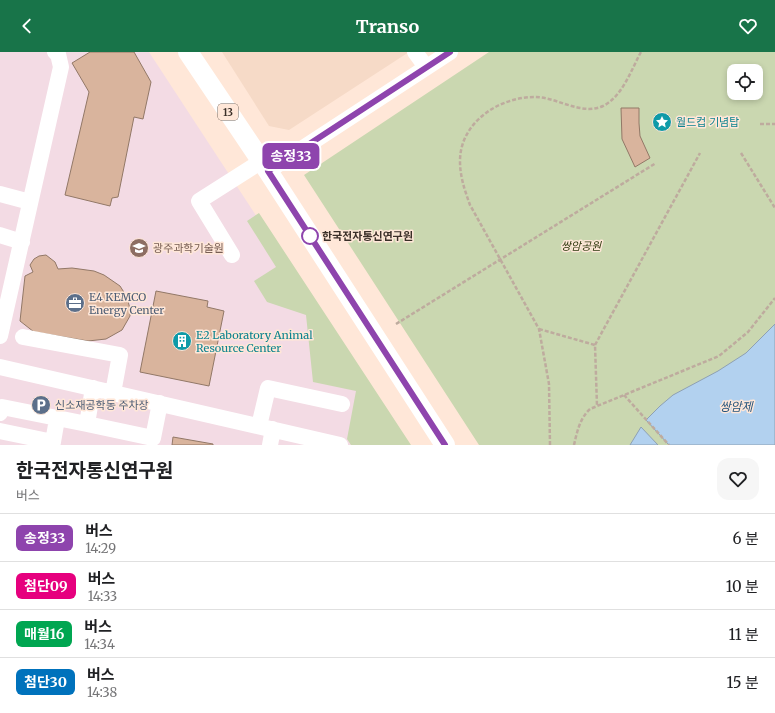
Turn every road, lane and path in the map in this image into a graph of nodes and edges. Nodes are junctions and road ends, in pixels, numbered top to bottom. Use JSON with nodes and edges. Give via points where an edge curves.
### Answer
{"nodes":[{"id":1,"x":188,"y":52,"type":"edge"},
{"id":2,"x":415,"y":52,"type":"edge"},
{"id":3,"x":641,"y":52,"type":"edge"},
{"id":4,"x":58,"y":53,"type":"edge"},
{"id":5,"x":436,"y":58,"type":"edge"},
{"id":6,"x":760,"y":124,"type":"dead end"},
{"id":7,"x":775,"y":124,"type":"edge"},
{"id":8,"x":700,"y":153,"type":"dead end"},
{"id":9,"x":741,"y":153,"type":"dead end"},
{"id":10,"x":656,"y":163,"type":"dead end"},
{"id":11,"x":265,"y":166,"type":"junction"},
{"id":12,"x":0,"y":194,"type":"edge"},
{"id":13,"x":30,"y":202,"type":"junction"},
{"id":14,"x":775,"y":208,"type":"edge"},
{"id":15,"x":0,"y":235,"type":"edge"},
{"id":16,"x":22,"y":242,"type":"junction"},
{"id":17,"x":232,"y":255,"type":"dead end"},
{"id":18,"x":500,"y":260,"type":"junction"},
{"id":19,"x":775,"y":298,"type":"edge"},
{"id":20,"x":396,"y":324,"type":"dead end"},
{"id":21,"x":539,"y":329,"type":"junction"},
{"id":22,"x":0,"y":336,"type":"edge"},
{"id":23,"x":23,"y":337,"type":"dead end"},
{"id":24,"x":595,"y":345,"type":"junction"},
{"id":25,"x":0,"y":367,"type":"edge"},
{"id":26,"x":93,"y":388,"type":"junction"},
{"id":27,"x":113,"y":393,"type":"junction"},
{"id":28,"x":624,"y":395,"type":"junction"},
{"id":29,"x":160,"y":403,"type":"junction"},
{"id":30,"x":342,"y":404,"type":"dead end"},
{"id":31,"x":597,"y":406,"type":"junction"},
{"id":32,"x":0,"y":413,"type":"edge"},
{"id":33,"x":57,"y":419,"type":"junction"},
{"id":34,"x":87,"y":424,"type":"junction"},
{"id":35,"x":266,"y":427,"type":"junction"},
{"id":36,"x":0,"y":431,"type":"edge"},
{"id":37,"x":270,"y":445,"type":"edge"},
{"id":38,"x":340,"y":445,"type":"edge"},
{"id":39,"x":445,"y":445,"type":"edge"},
{"id":40,"x":550,"y":445,"type":"edge"},
{"id":41,"x":574,"y":445,"type":"edge"},
{"id":42,"x":669,"y":445,"type":"edge"}],
"edges":[{"from":1,"to":11,"type":"main road","number":"13"},
{"from":2,"to":5,"type":"street"},
{"from":3,"to":18,"type":"path","via":[[621,90],[602,106],[586,109],[545,98],[524,98],[492,108],[476,121],[464,139],[460,160],[462,184],[470,206]]},
{"from":4,"to":13,"type":"street","via":[[61,66]]},
{"from":5,"to":11,"type":"street"},
{"from":6,"to":7,"type":"path"},
{"from":8,"to":24,"type":"path"},
{"from":9,"to":14,"type":"path"},
{"from":10,"to":18,"type":"path"},
{"from":11,"to":17,"type":"street","via":[[199,201]]},
{"from":11,"to":39,"type":"main road","number":"13"},
{"from":12,"to":13,"type":"street"},
{"from":13,"to":16,"type":"street"},
{"from":15,"to":16,"type":"street"},
{"from":16,"to":22,"type":"street"},
{"from":18,"to":20,"type":"path"},
{"from":18,"to":21,"type":"path"},
{"from":19,"to":28,"type":"path","via":[[748,332],[719,356]]},
{"from":21,"to":24,"type":"path"},
{"from":21,"to":40,"type":"path","via":[[549,384]]},
{"from":23,"to":27,"type":"street","via":[[120,355]]},
{"from":24,"to":31,"type":"path"},
{"from":25,"to":26,"type":"street"},
{"from":26,"to":27,"type":"street"},
{"from":26,"to":34,"type":"street"},
{"from":27,"to":29,"type":"street"},
{"from":28,"to":31,"type":"path"},
{"from":28,"to":42,"type":"path"},
{"from":29,"to":34,"type":"street","via":[[153,438]]},
{"from":29,"to":35,"type":"street"},
{"from":30,"to":35,"type":"street","via":[[268,388]]},
{"from":31,"to":41,"type":"path","via":[[590,409],[582,419]]},
{"from":32,"to":33,"type":"street","via":[[2,406]]},
{"from":33,"to":34,"type":"street"},
{"from":33,"to":36,"type":"street","via":[[53,442]]},
{"from":35,"to":37,"type":"street"},
{"from":35,"to":38,"type":"street"}]}
